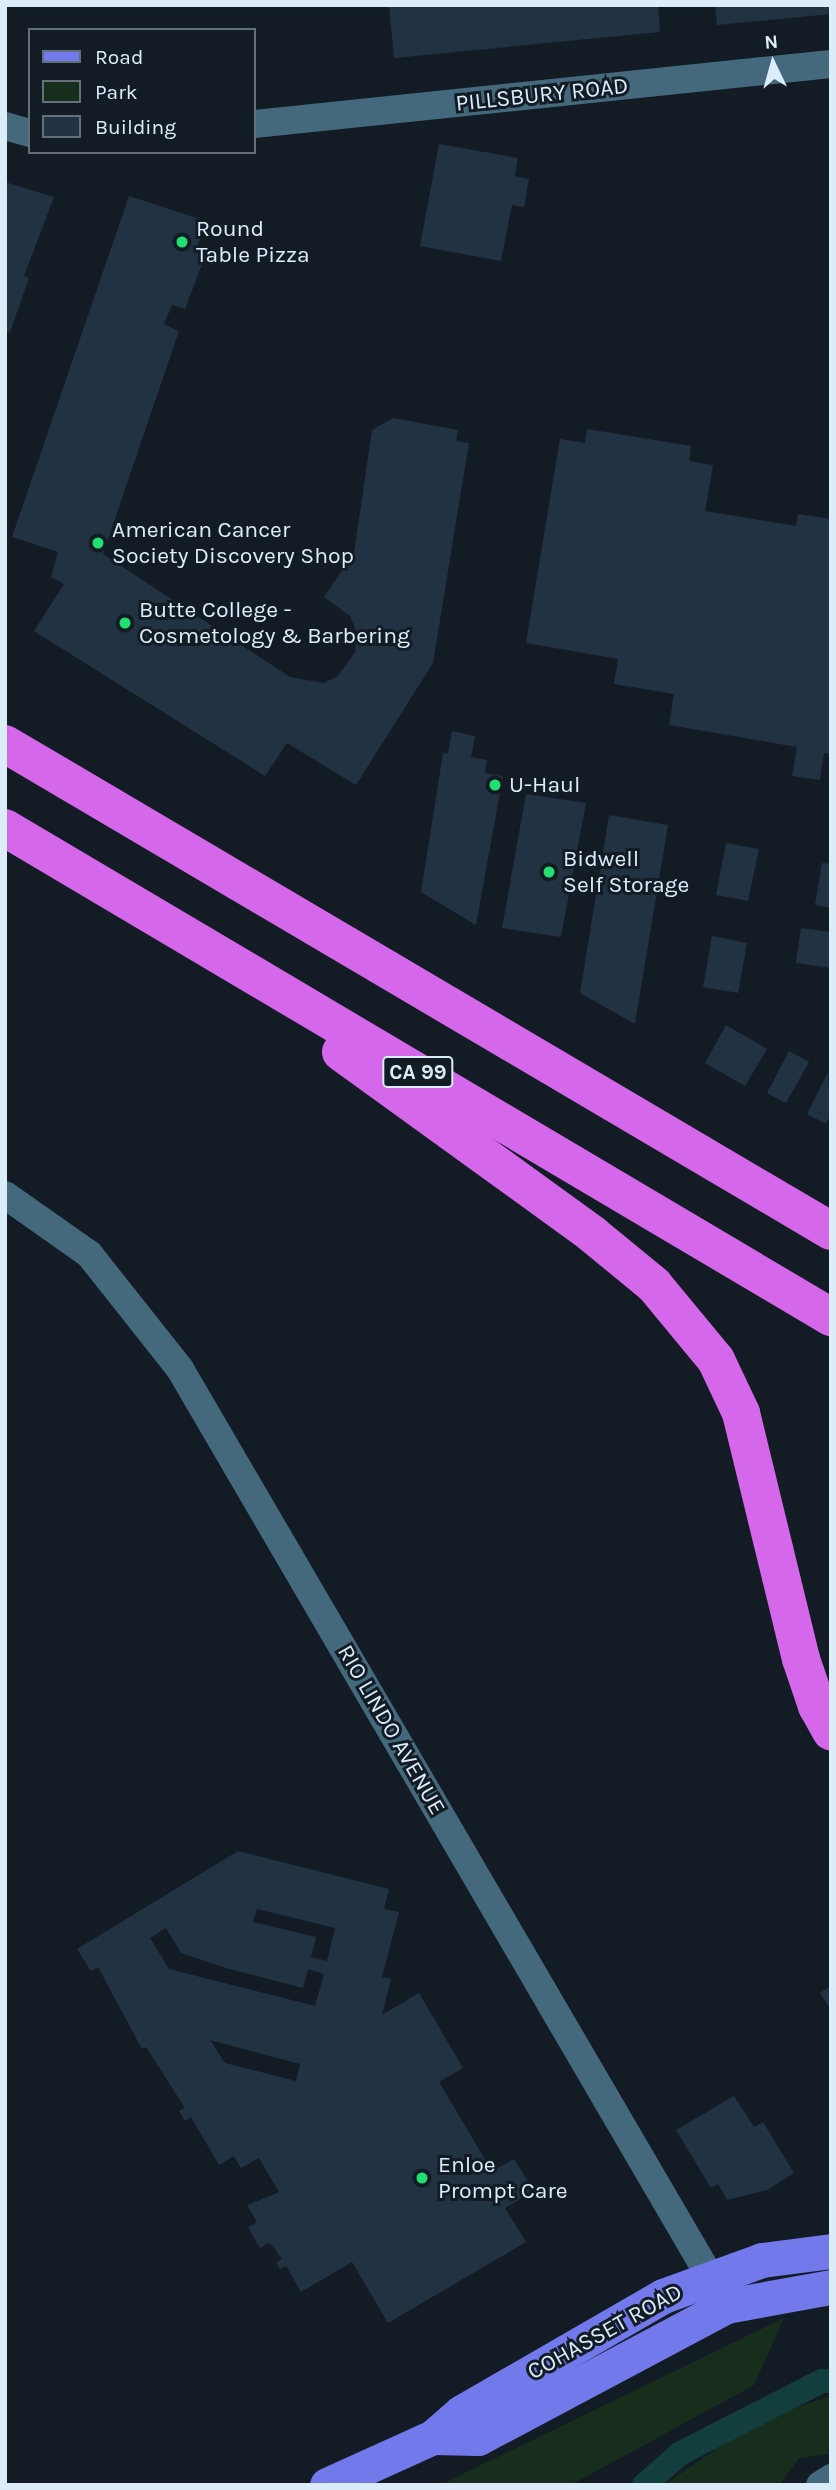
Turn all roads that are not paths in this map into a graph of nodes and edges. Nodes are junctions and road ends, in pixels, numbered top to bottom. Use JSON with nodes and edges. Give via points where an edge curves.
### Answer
{"nodes":[{"id":1,"x":831,"y":64,"type":"edge"},
{"id":2,"x":256,"y":124,"type":"edge"},
{"id":3,"x":5,"y":125,"type":"edge"},
{"id":4,"x":28,"y":132,"type":"edge"},
{"id":5,"x":5,"y":744,"type":"edge"},
{"id":6,"x":5,"y":828,"type":"edge"},
{"id":7,"x":298,"y":1001,"type":"junction"},
{"id":8,"x":5,"y":1195,"type":"edge"},
{"id":9,"x":831,"y":1231,"type":"edge"},
{"id":10,"x":831,"y":1317,"type":"edge"},
{"id":11,"x":831,"y":1731,"type":"edge"},
{"id":12,"x":831,"y":2250,"type":"edge"},
{"id":13,"x":831,"y":2287,"type":"edge"},
{"id":14,"x":718,"y":2291,"type":"junction"},
{"id":15,"x":831,"y":2478,"type":"edge"},
{"id":16,"x":327,"y":2485,"type":"edge"},
{"id":17,"x":820,"y":2485,"type":"edge"}],
"edges":[{"from":1,"to":2,"type":"street","name":"PILLSBURY ROAD"},
{"from":3,"to":4,"type":"street"},
{"from":5,"to":9,"type":"highway"},
{"from":6,"to":7,"type":"highway","number":"CA 99"},
{"from":7,"to":10,"type":"highway","number":"CA 99"},
{"from":7,"to":11,"type":"highway","via":[[319,1036],[592,1234],[654,1285],[716,1360],[741,1413],[801,1659]]},
{"from":8,"to":14,"type":"street","name":"RIO LINDO AVENUE","via":[[89,1254],[180,1368]]},
{"from":12,"to":14,"type":"main road","name":"COHASSET ROAD","via":[[762,2260]]},
{"from":13,"to":14,"type":"main road","name":"COHASSET ROAD"},
{"from":14,"to":16,"type":"main road","name":"COHASSET ROAD","via":[[629,2313],[462,2412],[433,2437]]},
{"from":15,"to":17,"type":"street"}]}
